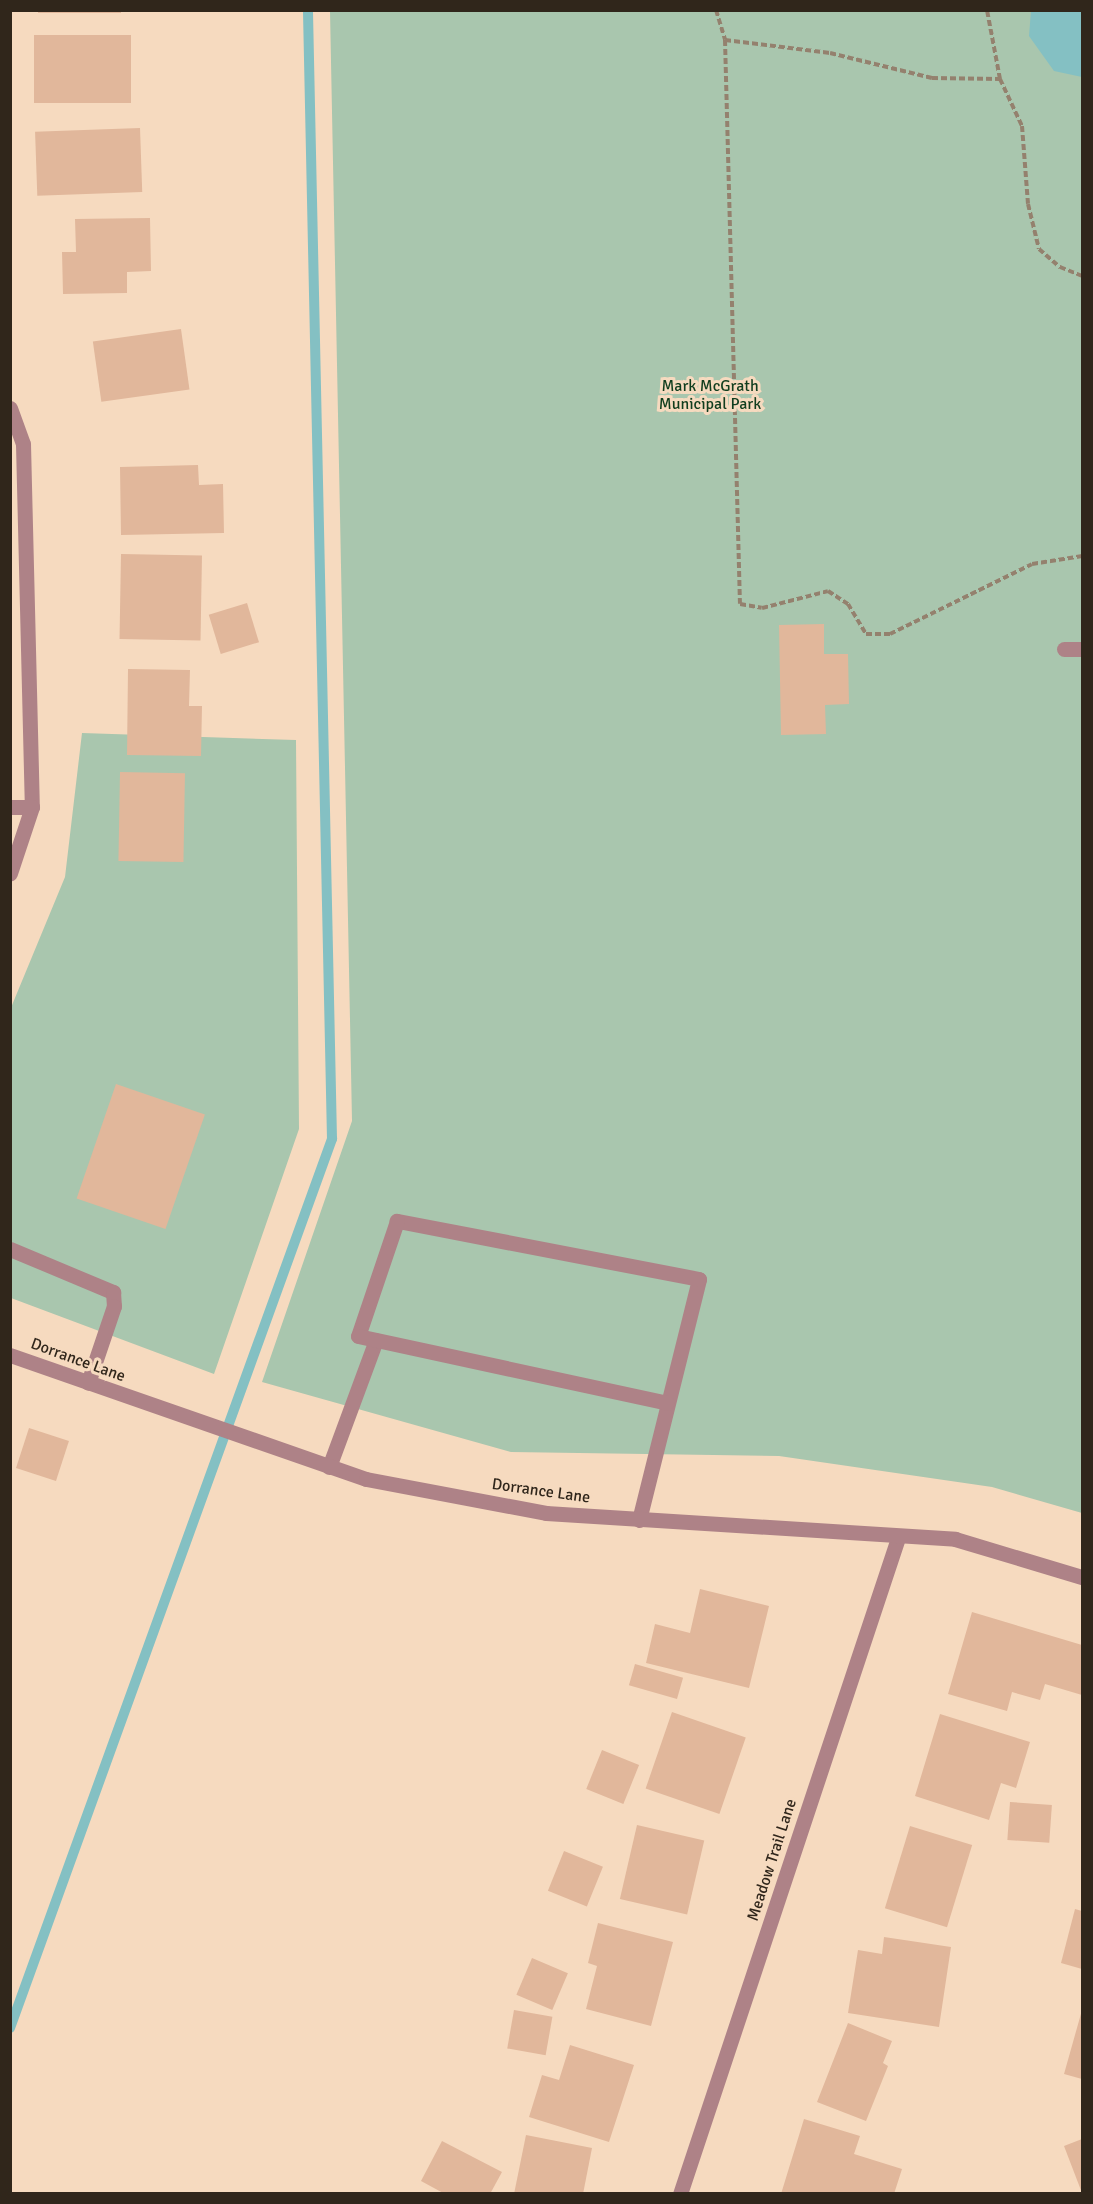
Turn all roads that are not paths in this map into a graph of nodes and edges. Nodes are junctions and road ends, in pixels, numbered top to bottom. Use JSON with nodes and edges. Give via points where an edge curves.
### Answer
{"nodes":[{"id":1,"x":10,"y":408,"type":"edge"},
{"id":2,"x":1064,"y":649,"type":"dead end"},
{"id":3,"x":1083,"y":649,"type":"edge"},
{"id":4,"x":10,"y":807,"type":"edge"},
{"id":5,"x":32,"y":807,"type":"junction"},
{"id":6,"x":10,"y":873,"type":"edge"},
{"id":7,"x":10,"y":1249,"type":"edge"},
{"id":8,"x":376,"y":1340,"type":"junction"},
{"id":9,"x":10,"y":1355,"type":"edge"},
{"id":10,"x":87,"y":1383,"type":"junction"},
{"id":11,"x":667,"y":1403,"type":"junction"},
{"id":12,"x":329,"y":1467,"type":"junction"},
{"id":13,"x":639,"y":1520,"type":"junction"},
{"id":14,"x":898,"y":1538,"type":"junction"},
{"id":15,"x":1083,"y":1577,"type":"edge"},
{"id":16,"x":680,"y":2193,"type":"edge"}],
"edges":[{"from":1,"to":5,"type":"street","via":[[23,444]]},
{"from":2,"to":3,"type":"street"},
{"from":4,"to":5,"type":"street"},
{"from":5,"to":6,"type":"street"},
{"from":7,"to":10,"type":"street","via":[[113,1292],[114,1306]]},
{"from":8,"to":11,"type":"street"},
{"from":8,"to":11,"type":"street","via":[[358,1336],[397,1221],[699,1279]]},
{"from":8,"to":12,"type":"street"},
{"from":9,"to":10,"type":"street","name":"Dorrance Lane"},
{"from":10,"to":12,"type":"street","name":"Dorrance Lane"},
{"from":11,"to":13,"type":"street"},
{"from":12,"to":13,"type":"street","name":"Dorrance Lane","via":[[546,1513]]},
{"from":13,"to":14,"type":"street","name":"Dorrance Lane"},
{"from":14,"to":15,"type":"street","name":"Dorrance Lane","via":[[955,1539]]},
{"from":14,"to":16,"type":"street","name":"Meadow Trail Lane"}]}
